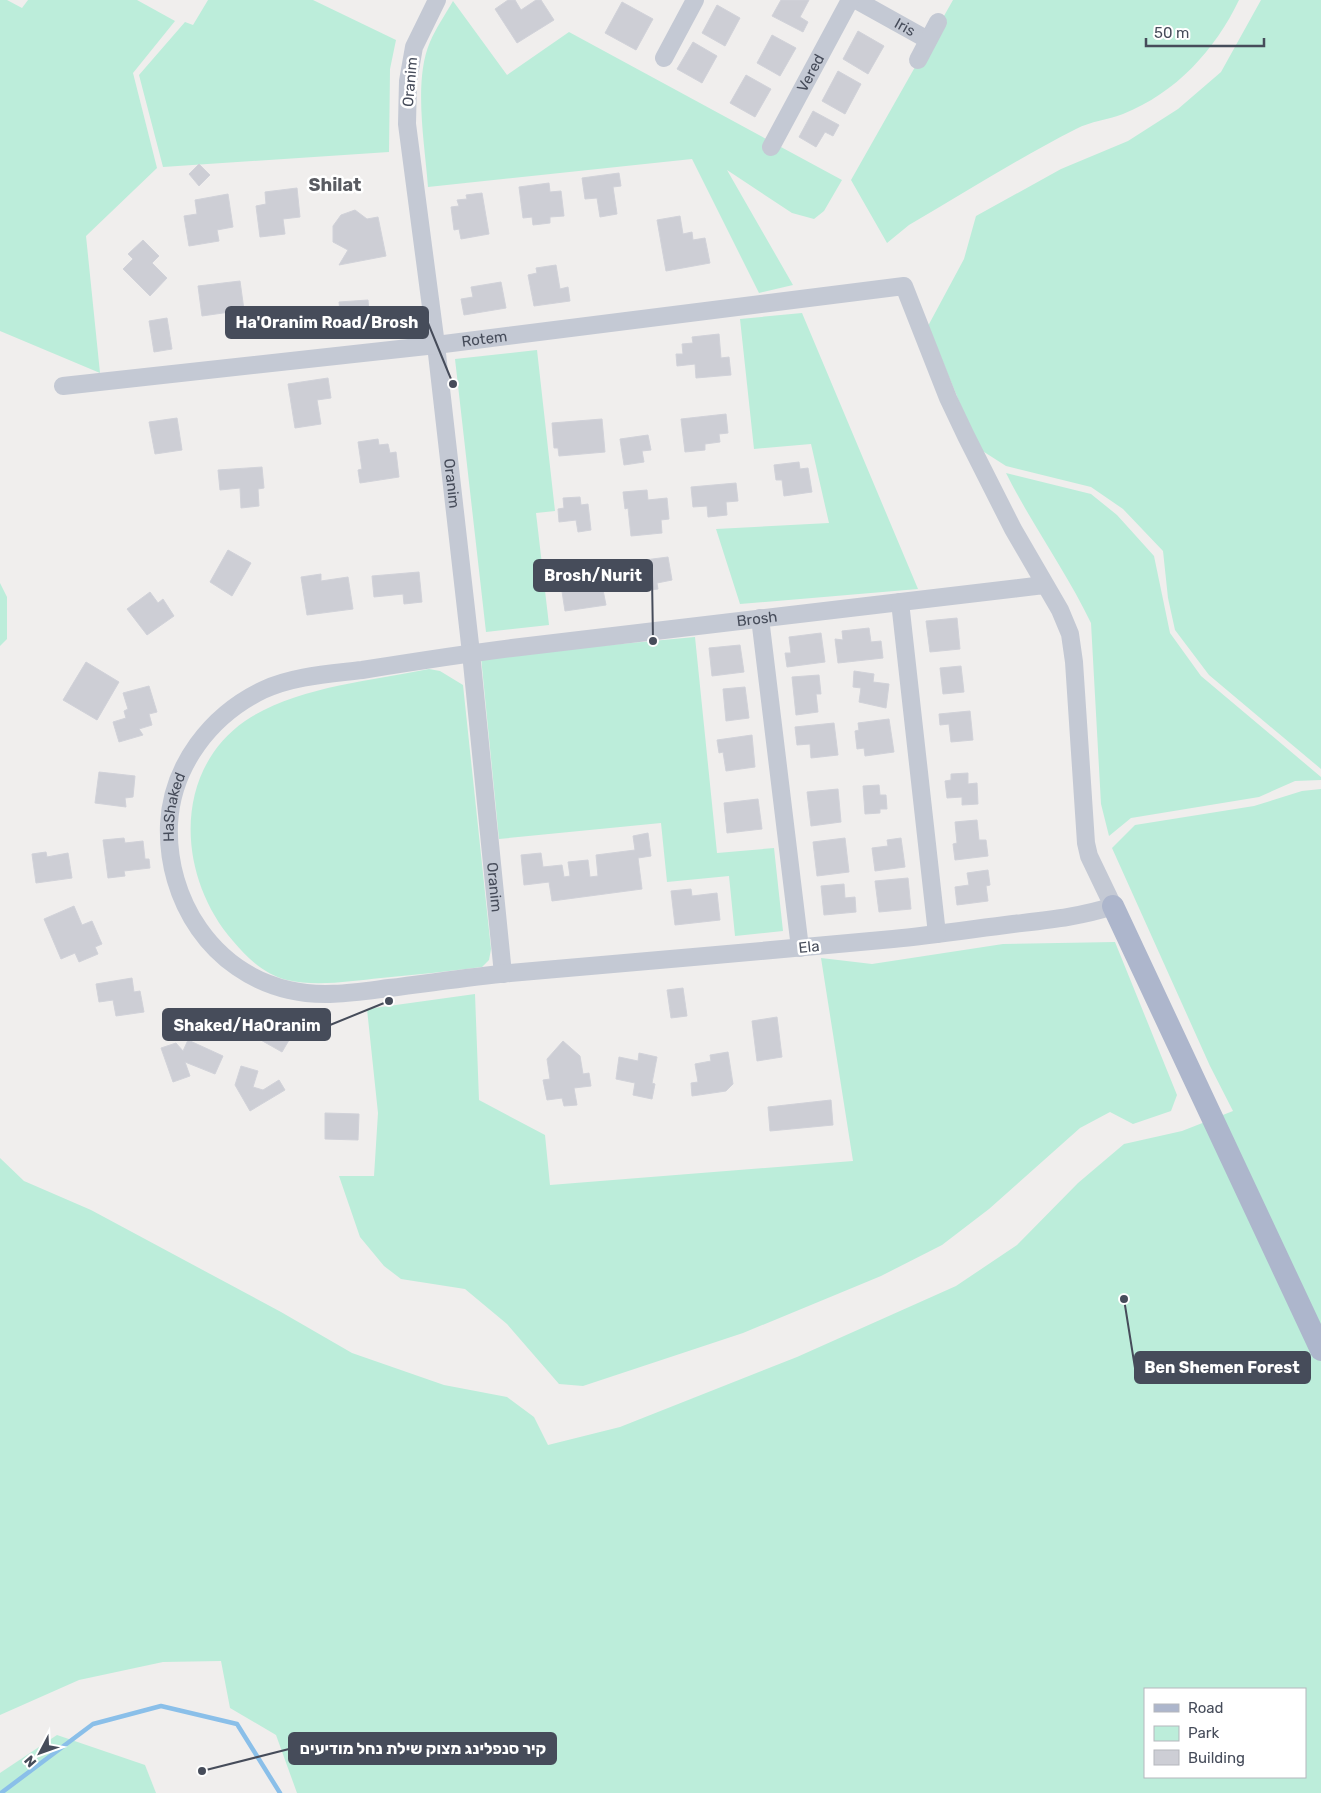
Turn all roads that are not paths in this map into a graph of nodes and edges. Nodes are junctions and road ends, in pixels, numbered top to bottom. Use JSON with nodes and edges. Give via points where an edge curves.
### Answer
{"nodes":[{"id":1,"x":437,"y":0,"type":"edge"},
{"id":2,"x":695,"y":0,"type":"edge"},
{"id":3,"x":850,"y":0,"type":"edge"},
{"id":4,"x":856,"y":0,"type":"edge"},
{"id":5,"x":938,"y":22,"type":"dead end"},
{"id":6,"x":928,"y":40,"type":"junction"},
{"id":7,"x":664,"y":58,"type":"dead end"},
{"id":8,"x":918,"y":60,"type":"dead end"},
{"id":9,"x":772,"y":147,"type":"dead end"},
{"id":10,"x":436,"y":345,"type":"junction"},
{"id":11,"x":63,"y":386,"type":"dead end"},
{"id":12,"x":1044,"y":585,"type":"junction"},
{"id":13,"x":900,"y":602,"type":"junction"},
{"id":14,"x":760,"y":618,"type":"junction"},
{"id":15,"x":471,"y":653,"type":"junction"},
{"id":16,"x":1113,"y":906,"type":"junction"},
{"id":17,"x":936,"y":934,"type":"junction"},
{"id":18,"x":800,"y":948,"type":"junction"},
{"id":19,"x":503,"y":974,"type":"junction"},
{"id":20,"x":1321,"y":1350,"type":"edge"}],
"edges":[{"from":1,"to":10,"type":"street","name":"Oranim","via":[[414,47],[407,101],[409,147]]},
{"from":2,"to":7,"type":"street"},
{"from":3,"to":9,"type":"street","name":"Vered"},
{"from":4,"to":6,"type":"street","name":"Iris"},
{"from":5,"to":6,"type":"street","name":"Iris"},
{"from":6,"to":8,"type":"street","name":"Iris"},
{"from":10,"to":11,"type":"street","name":"Rotem"},
{"from":10,"to":12,"type":"street","name":"Rotem","via":[[904,286],[952,406]]},
{"from":10,"to":15,"type":"street","name":"Oranim"},
{"from":12,"to":13,"type":"street","name":"Brosh"},
{"from":12,"to":16,"type":"street","via":[[1070,634],[1086,842]]},
{"from":13,"to":14,"type":"street","name":"Brosh"},
{"from":13,"to":17,"type":"street"},
{"from":14,"to":15,"type":"street","name":"Brosh"},
{"from":14,"to":18,"type":"street"},
{"from":15,"to":19,"type":"street","name":"Oranim"},
{"from":15,"to":19,"type":"street","name":"HaShaked","via":[[295,680],[267,688],[239,703],[218,719],[190,756],[176,789],[169,819],[170,852],[180,898],[192,921],[227,960],[251,976],[290,990],[340,994]]},
{"from":16,"to":17,"type":"street","name":"Ela","via":[[1083,915]]},
{"from":16,"to":20,"type":"main road"},
{"from":17,"to":18,"type":"street","name":"Ela"},
{"from":18,"to":19,"type":"street","name":"Ela"}]}
